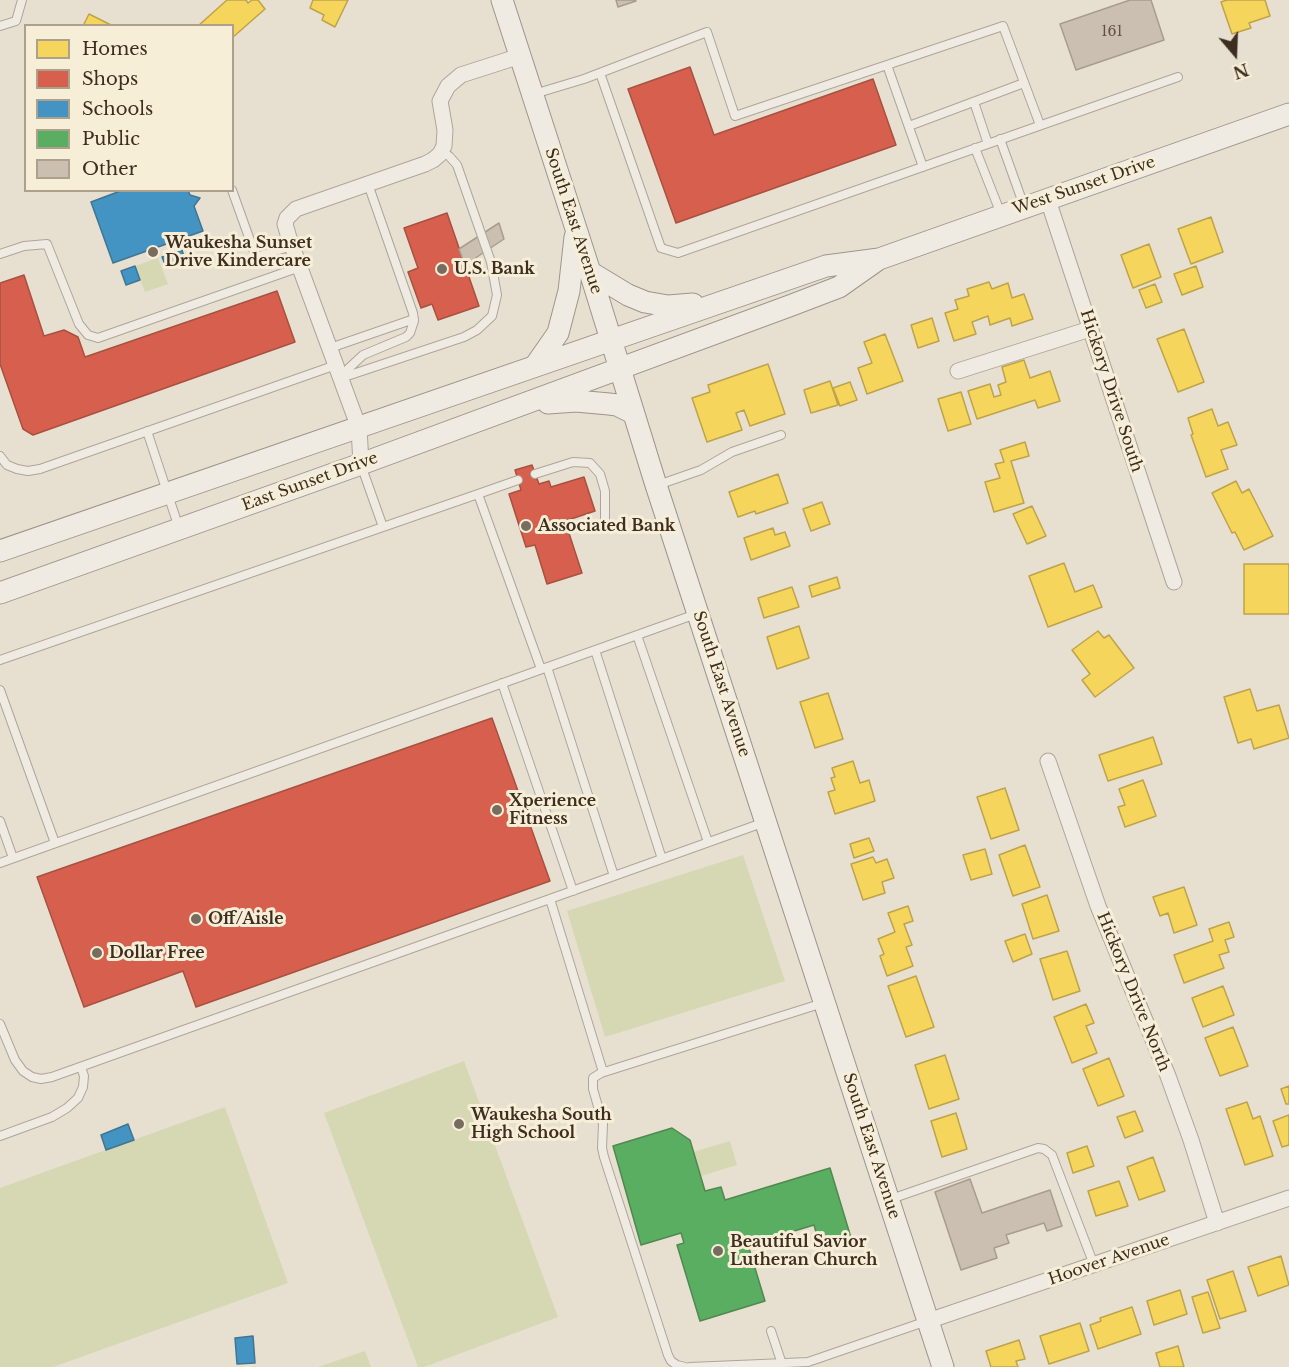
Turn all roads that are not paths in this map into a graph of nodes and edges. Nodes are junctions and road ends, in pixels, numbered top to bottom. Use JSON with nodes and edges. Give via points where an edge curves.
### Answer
{"nodes":[{"id":1,"x":22,"y":0,"type":"edge"},
{"id":2,"x":502,"y":0,"type":"edge"},
{"id":3,"x":0,"y":26,"type":"edge"},
{"id":4,"x":520,"y":56,"type":"junction"},
{"id":5,"x":887,"y":65,"type":"junction"},
{"id":6,"x":600,"y":73,"type":"junction"},
{"id":7,"x":1178,"y":77,"type":"dead end"},
{"id":8,"x":1024,"y":83,"type":"junction"},
{"id":9,"x":532,"y":95,"type":"junction"},
{"id":10,"x":974,"y":102,"type":"junction"},
{"id":11,"x":1289,"y":114,"type":"edge"},
{"id":12,"x":1040,"y":125,"type":"junction"},
{"id":13,"x":909,"y":126,"type":"junction"},
{"id":14,"x":999,"y":139,"type":"junction"},
{"id":15,"x":988,"y":144,"type":"junction"},
{"id":16,"x":975,"y":148,"type":"junction"},
{"id":17,"x":441,"y":152,"type":"junction"},
{"id":18,"x":923,"y":167,"type":"junction"},
{"id":19,"x":368,"y":184,"type":"junction"},
{"id":20,"x":233,"y":192,"type":"edge"},
{"id":21,"x":1048,"y":200,"type":"junction"},
{"id":22,"x":1024,"y":208,"type":"junction"},
{"id":23,"x":1001,"y":216,"type":"junction"},
{"id":24,"x":576,"y":230,"type":"junction"},
{"id":25,"x":292,"y":246,"type":"junction"},
{"id":26,"x":0,"y":254,"type":"edge"},
{"id":27,"x":879,"y":259,"type":"junction"},
{"id":28,"x":300,"y":267,"type":"junction"},
{"id":29,"x":590,"y":272,"type":"junction"},
{"id":30,"x":744,"y":295,"type":"junction"},
{"id":31,"x":414,"y":319,"type":"junction"},
{"id":32,"x":1090,"y":329,"type":"junction"},
{"id":33,"x":611,"y":340,"type":"junction"},
{"id":34,"x":330,"y":348,"type":"junction"},
{"id":35,"x":535,"y":366,"type":"junction"},
{"id":36,"x":619,"y":369,"type":"junction"},
{"id":37,"x":958,"y":371,"type":"dead end"},
{"id":38,"x":339,"y":372,"type":"junction"},
{"id":39,"x":523,"y":405,"type":"junction"},
{"id":40,"x":633,"y":412,"type":"junction"},
{"id":41,"x":359,"y":428,"type":"junction"},
{"id":42,"x":147,"y":431,"type":"junction"},
{"id":43,"x":781,"y":435,"type":"dead end"},
{"id":44,"x":0,"y":456,"type":"edge"},
{"id":45,"x":361,"y":464,"type":"junction"},
{"id":46,"x":535,"y":474,"type":"dead end"},
{"id":47,"x":518,"y":480,"type":"dead end"},
{"id":48,"x":656,"y":485,"type":"junction"},
{"id":49,"x":169,"y":493,"type":"junction"},
{"id":50,"x":478,"y":494,"type":"junction"},
{"id":51,"x":606,"y":523,"type":"dead end"},
{"id":52,"x":383,"y":527,"type":"junction"},
{"id":53,"x":179,"y":530,"type":"junction"},
{"id":54,"x":0,"y":551,"type":"edge"},
{"id":55,"x":1174,"y":582,"type":"dead end"},
{"id":56,"x":0,"y":593,"type":"edge"},
{"id":57,"x":698,"y":613,"type":"junction"},
{"id":58,"x":637,"y":635,"type":"junction"},
{"id":59,"x":595,"y":650,"type":"junction"},
{"id":60,"x":0,"y":660,"type":"edge"},
{"id":61,"x":544,"y":668,"type":"junction"},
{"id":62,"x":502,"y":683,"type":"junction"},
{"id":63,"x":0,"y":690,"type":"edge"},
{"id":64,"x":1048,"y":761,"type":"dead end"},
{"id":65,"x":0,"y":821,"type":"edge"},
{"id":66,"x":765,"y":822,"type":"junction"},
{"id":67,"x":708,"y":842,"type":"junction"},
{"id":68,"x":56,"y":843,"type":"junction"},
{"id":69,"x":13,"y":858,"type":"junction"},
{"id":70,"x":662,"y":859,"type":"junction"},
{"id":71,"x":0,"y":863,"type":"edge"},
{"id":72,"x":614,"y":876,"type":"junction"},
{"id":73,"x":573,"y":891,"type":"junction"},
{"id":74,"x":550,"y":899,"type":"junction"},
{"id":75,"x":825,"y":1003,"type":"junction"},
{"id":76,"x":0,"y":1024,"type":"edge"},
{"id":77,"x":81,"y":1067,"type":"junction"},
{"id":78,"x":603,"y":1072,"type":"junction"},
{"id":79,"x":0,"y":1136,"type":"edge"},
{"id":80,"x":1289,"y":1198,"type":"edge"},
{"id":81,"x":888,"y":1200,"type":"junction"},
{"id":82,"x":1216,"y":1223,"type":"junction"},
{"id":83,"x":1094,"y":1265,"type":"junction"},
{"id":84,"x":928,"y":1321,"type":"junction"},
{"id":85,"x":771,"y":1331,"type":"dead end"},
{"id":86,"x":782,"y":1364,"type":"junction"},
{"id":87,"x":688,"y":1367,"type":"edge"},
{"id":88,"x":943,"y":1367,"type":"edge"}],
"edges":[{"from":1,"to":3,"type":"lane","via":[[15,21]]},
{"from":2,"to":4,"type":"main road","name":"South East Avenue"},
{"from":4,"to":9,"type":"main road","name":"South East Avenue"},
{"from":4,"to":17,"type":"street","via":[[461,75],[448,86],[440,101],[446,137]]},
{"from":5,"to":6,"type":"lane","via":[[735,116],[707,32]]},
{"from":5,"to":8,"type":"lane","via":[[1003,26]]},
{"from":5,"to":13,"type":"lane"},
{"from":6,"to":9,"type":"lane"},
{"from":6,"to":18,"type":"lane","via":[[661,248],[678,253]]},
{"from":7,"to":12,"type":"lane"},
{"from":8,"to":10,"type":"lane"},
{"from":8,"to":12,"type":"lane"},
{"from":9,"to":24,"type":"main road","name":"South East Avenue"},
{"from":10,"to":13,"type":"lane"},
{"from":10,"to":15,"type":"lane"},
{"from":11,"to":21,"type":"main road","name":"West Sunset Drive"},
{"from":12,"to":14,"type":"lane"},
{"from":13,"to":18,"type":"lane"},
{"from":14,"to":15,"type":"lane"},
{"from":14,"to":22,"type":"lane"},
{"from":15,"to":16,"type":"lane"},
{"from":16,"to":18,"type":"lane"},
{"from":16,"to":23,"type":"lane"},
{"from":17,"to":19,"type":"street","via":[[425,164]]},
{"from":17,"to":38,"type":"lane","via":[[457,165],[491,262],[496,296],[492,316],[464,337]]},
{"from":19,"to":25,"type":"street","via":[[296,209],[285,224]]},
{"from":19,"to":31,"type":"lane"},
{"from":20,"to":25,"type":"lane","via":[[256,257]]},
{"from":21,"to":22,"type":"main road","name":"West Sunset Drive"},
{"from":21,"to":32,"type":"street","name":"Hickory Drive South"},
{"from":22,"to":23,"type":"main road","name":"West Sunset Drive"},
{"from":23,"to":27,"type":"main road","name":"West Sunset Drive"},
{"from":24,"to":29,"type":"main road","name":"South East Avenue"},
{"from":24,"to":35,"type":"main road","via":[[569,291],[558,333]]},
{"from":25,"to":28,"type":"street"},
{"from":26,"to":28,"type":"lane","via":[[47,244],[79,324],[98,338]]},
{"from":27,"to":30,"type":"main road","name":"West Sunset Drive","via":[[826,266]]},
{"from":27,"to":36,"type":"main road","name":"West Sunset Drive","via":[[839,286]]},
{"from":28,"to":34,"type":"street"},
{"from":29,"to":30,"type":"main road","via":[[628,295],[654,304],[680,306]]},
{"from":29,"to":33,"type":"main road","name":"South East Avenue"},
{"from":30,"to":33,"type":"main road","name":"West Sunset Drive"},
{"from":31,"to":34,"type":"lane"},
{"from":31,"to":38,"type":"lane","via":[[406,337],[363,355]]},
{"from":32,"to":37,"type":"street"},
{"from":32,"to":55,"type":"street","name":"Hickory Drive South"},
{"from":33,"to":35,"type":"main road","name":"East Sunset Drive"},
{"from":33,"to":36,"type":"main road","name":"South East Avenue"},
{"from":34,"to":38,"type":"street"},
{"from":35,"to":41,"type":"main road","name":"East Sunset Drive"},
{"from":36,"to":39,"type":"main road","name":"East Sunset Drive"},
{"from":36,"to":40,"type":"main road","name":"South East Avenue"},
{"from":38,"to":41,"type":"street"},
{"from":38,"to":42,"type":"lane"},
{"from":39,"to":40,"type":"main road","via":[[576,401],[617,405]]},
{"from":39,"to":45,"type":"main road","name":"East Sunset Drive"},
{"from":40,"to":48,"type":"main road","name":"South East Avenue"},
{"from":41,"to":45,"type":"street"},
{"from":41,"to":49,"type":"main road","name":"East Sunset Drive"},
{"from":42,"to":44,"type":"lane","via":[[28,471],[8,465]]},
{"from":42,"to":49,"type":"lane"},
{"from":43,"to":48,"type":"lane"},
{"from":45,"to":52,"type":"lane"},
{"from":45,"to":53,"type":"main road","name":"East Sunset Drive"},
{"from":46,"to":51,"type":"lane","via":[[573,462],[590,463],[600,474],[605,490]]},
{"from":47,"to":50,"type":"lane"},
{"from":48,"to":57,"type":"main road","name":"South East Avenue"},
{"from":49,"to":53,"type":"lane"},
{"from":49,"to":54,"type":"main road","name":"East Sunset Drive"},
{"from":50,"to":52,"type":"lane"},
{"from":50,"to":61,"type":"lane"},
{"from":52,"to":60,"type":"lane"},
{"from":53,"to":56,"type":"main road","name":"East Sunset Drive"},
{"from":57,"to":58,"type":"lane"},
{"from":57,"to":66,"type":"main road","name":"South East Avenue"},
{"from":58,"to":59,"type":"lane"},
{"from":58,"to":67,"type":"lane"},
{"from":59,"to":61,"type":"lane"},
{"from":59,"to":70,"type":"lane"},
{"from":61,"to":62,"type":"lane"},
{"from":61,"to":72,"type":"lane"},
{"from":62,"to":68,"type":"lane"},
{"from":62,"to":73,"type":"lane"},
{"from":63,"to":68,"type":"lane"},
{"from":64,"to":82,"type":"street","name":"Hickory Drive North","via":[[1098,906],[1168,1076]]},
{"from":65,"to":69,"type":"lane"},
{"from":66,"to":67,"type":"lane"},
{"from":66,"to":75,"type":"main road","name":"South East Avenue"},
{"from":67,"to":70,"type":"lane"},
{"from":68,"to":69,"type":"lane"},
{"from":69,"to":71,"type":"lane"},
{"from":70,"to":72,"type":"lane"},
{"from":72,"to":73,"type":"lane"},
{"from":73,"to":74,"type":"lane"},
{"from":74,"to":77,"type":"lane"},
{"from":74,"to":78,"type":"lane"},
{"from":75,"to":78,"type":"lane"},
{"from":75,"to":81,"type":"main road","name":"South East Avenue"},
{"from":76,"to":77,"type":"lane","via":[[15,1060],[32,1077],[41,1079]]},
{"from":77,"to":79,"type":"lane","via":[[83,1087],[68,1108]]},
{"from":78,"to":87,"type":"lane","via":[[592,1083],[602,1116],[604,1157],[668,1355],[671,1361]]},
{"from":80,"to":82,"type":"street","name":"Hoover Avenue"},
{"from":81,"to":83,"type":"lane","via":[[1044,1149],[1052,1155]]},
{"from":81,"to":84,"type":"main road","name":"South East Avenue"},
{"from":82,"to":83,"type":"street","name":"Hoover Avenue"},
{"from":83,"to":84,"type":"street","name":"Hoover Avenue"},
{"from":84,"to":86,"type":"lane","via":[[815,1360]]},
{"from":84,"to":88,"type":"main road","name":"South East Avenue"},
{"from":85,"to":86,"type":"lane"},
{"from":86,"to":87,"type":"lane"}]}
